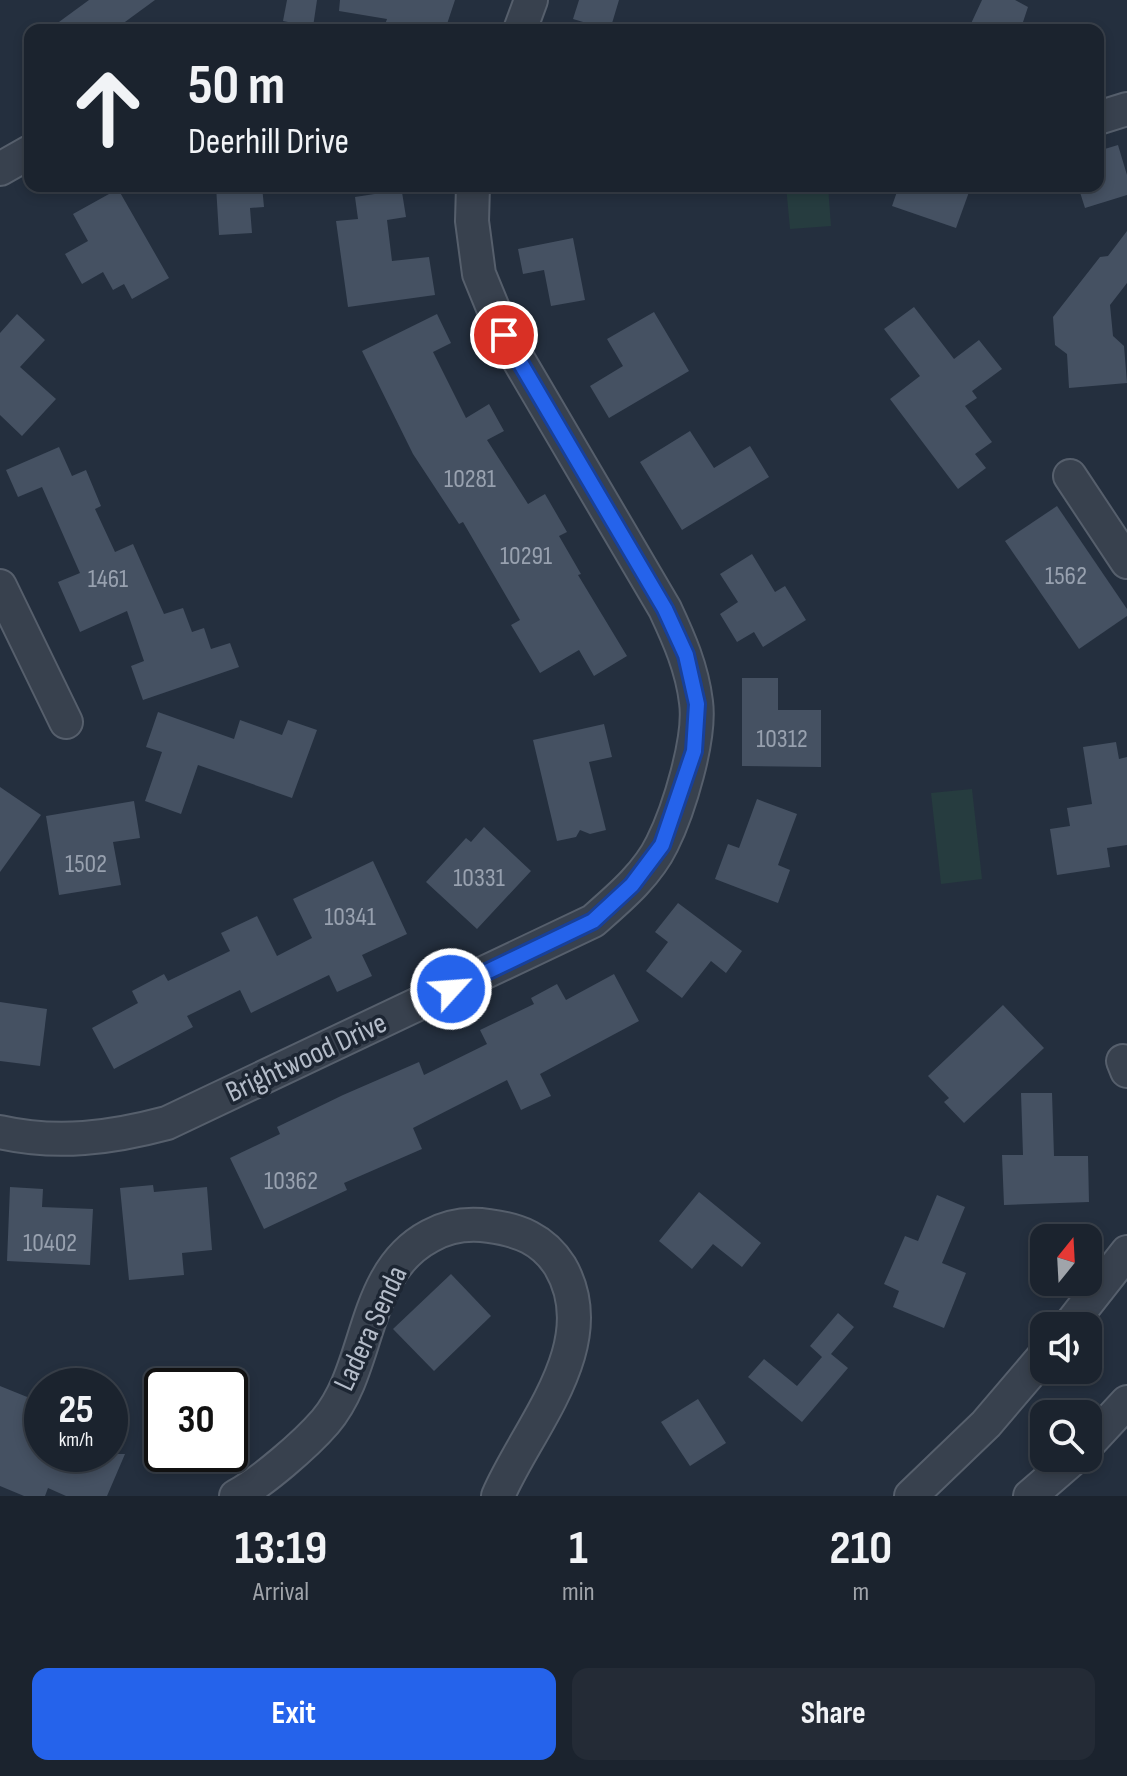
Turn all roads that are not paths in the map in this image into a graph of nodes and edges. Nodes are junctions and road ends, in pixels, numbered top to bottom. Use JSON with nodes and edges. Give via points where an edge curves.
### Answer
{"nodes":[{"id":1,"x":531,"y":0,"type":"edge"},
{"id":2,"x":522,"y":24,"type":"edge"},
{"id":3,"x":1127,"y":109,"type":"edge"},
{"id":4,"x":1104,"y":116,"type":"edge"},
{"id":5,"x":24,"y":155,"type":"edge"},
{"id":6,"x":0,"y":169,"type":"edge"},
{"id":7,"x":473,"y":192,"type":"edge"},
{"id":8,"x":1070,"y":476,"type":"dead end"},
{"id":9,"x":1127,"y":562,"type":"edge"},
{"id":10,"x":0,"y":586,"type":"edge"},
{"id":11,"x":66,"y":722,"type":"dead end"},
{"id":12,"x":0,"y":1132,"type":"edge"},
{"id":13,"x":1127,"y":1252,"type":"edge"},
{"id":14,"x":1080,"y":1312,"type":"edge"},
{"id":15,"x":1030,"y":1372,"type":"edge"},
{"id":16,"x":1127,"y":1402,"type":"edge"},
{"id":17,"x":1102,"y":1429,"type":"edge"},
{"id":18,"x":1058,"y":1472,"type":"edge"},
{"id":19,"x":236,"y":1496,"type":"edge"},
{"id":20,"x":498,"y":1496,"type":"edge"},
{"id":21,"x":911,"y":1496,"type":"edge"},
{"id":22,"x":1030,"y":1496,"type":"edge"}],
"edges":[{"from":1,"to":2,"type":"street"},
{"from":3,"to":4,"type":"street"},
{"from":5,"to":6,"type":"street"},
{"from":7,"to":12,"type":"street","name":"Brightwood Drive","via":[[479,274],[504,335],[665,609],[686,655],[697,704],[694,751],[662,845],[632,885],[593,921],[167,1123],[119,1136],[68,1141]]},
{"from":8,"to":9,"type":"street"},
{"from":10,"to":11,"type":"street"},
{"from":13,"to":14,"type":"street"},
{"from":15,"to":21,"type":"street","via":[[986,1424]]},
{"from":16,"to":17,"type":"street"},
{"from":18,"to":22,"type":"street"},
{"from":19,"to":20,"type":"street","name":"Ladera Senda","via":[[326,1421],[394,1264],[433,1234],[453,1226],[482,1225],[512,1229],[540,1242],[564,1273],[574,1311],[554,1392]]}]}
